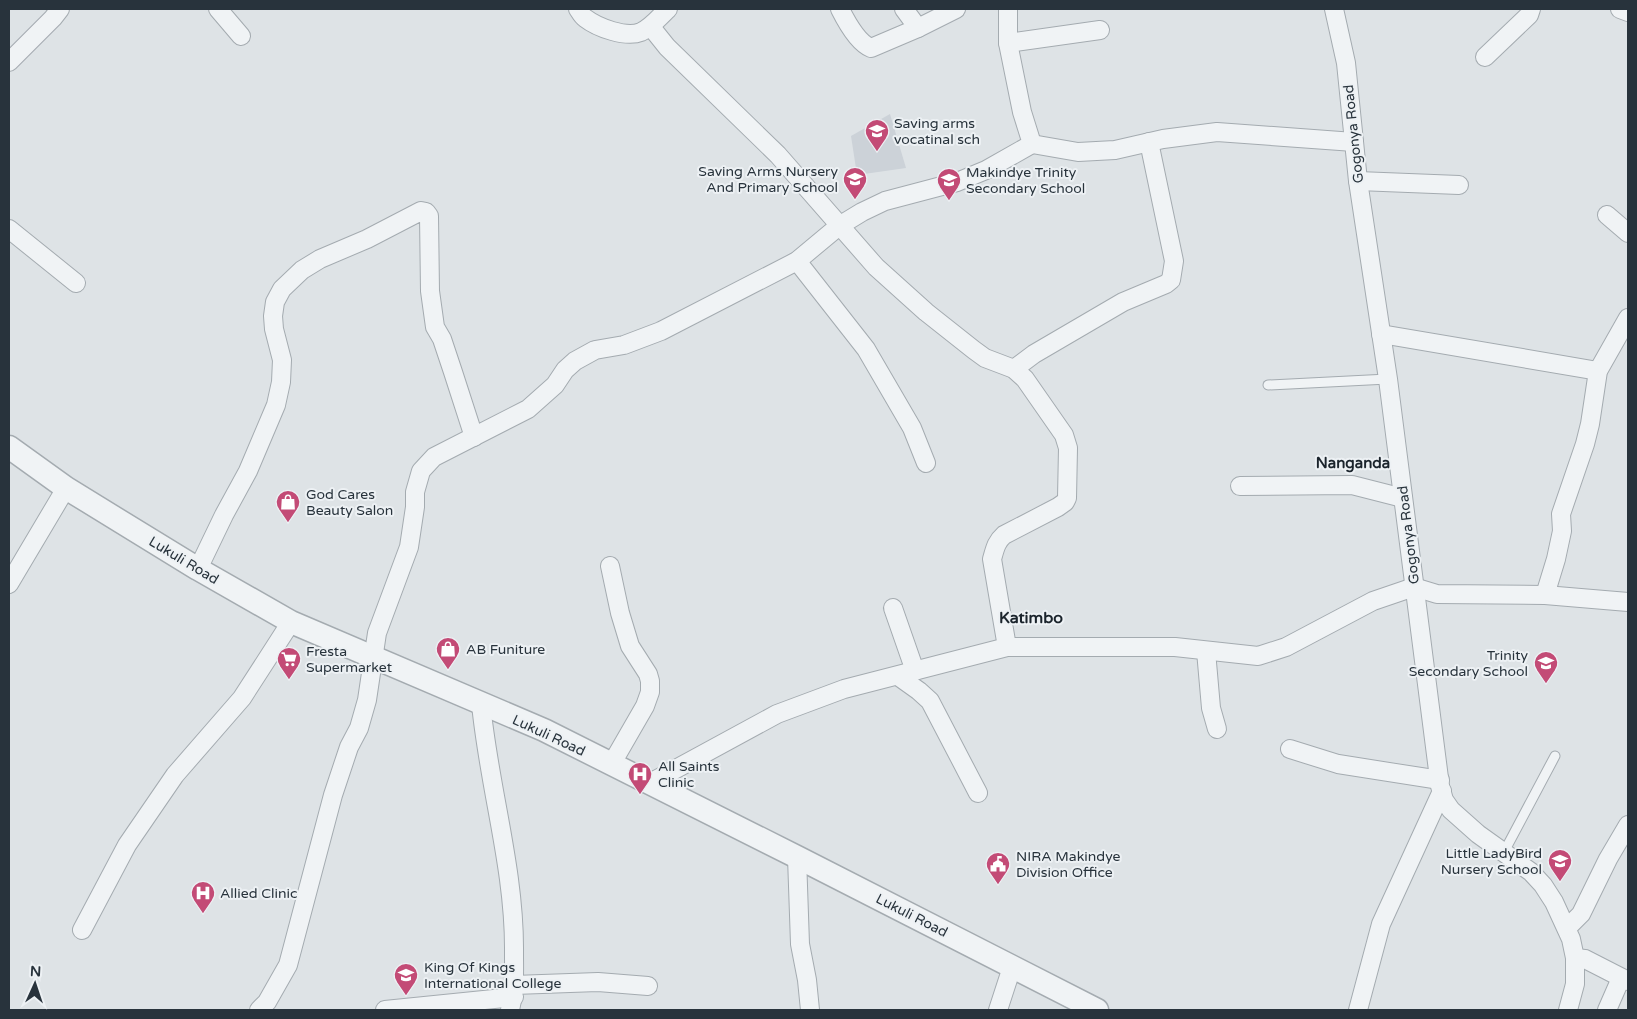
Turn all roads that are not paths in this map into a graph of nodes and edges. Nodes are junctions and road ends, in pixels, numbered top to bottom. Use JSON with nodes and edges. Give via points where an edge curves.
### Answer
{"nodes":[{"id":1,"x":60,"y":9,"type":"edge"},
{"id":2,"x":218,"y":9,"type":"edge"},
{"id":3,"x":578,"y":9,"type":"edge"},
{"id":4,"x":668,"y":9,"type":"edge"},
{"id":5,"x":840,"y":9,"type":"edge"},
{"id":6,"x":904,"y":9,"type":"edge"},
{"id":7,"x":956,"y":9,"type":"edge"},
{"id":8,"x":1008,"y":9,"type":"edge"},
{"id":9,"x":1334,"y":9,"type":"edge"},
{"id":10,"x":1531,"y":9,"type":"edge"},
{"id":11,"x":1620,"y":9,"type":"edge"},
{"id":12,"x":1628,"y":12,"type":"edge"},
{"id":13,"x":651,"y":27,"type":"junction"},
{"id":14,"x":918,"y":28,"type":"junction"},
{"id":15,"x":1100,"y":30,"type":"dead end"},
{"id":16,"x":241,"y":36,"type":"dead end"},
{"id":17,"x":1008,"y":42,"type":"junction"},
{"id":18,"x":1485,"y":57,"type":"dead end"},
{"id":19,"x":9,"y":62,"type":"edge"},
{"id":20,"x":1149,"y":142,"type":"junction"},
{"id":21,"x":1354,"y":142,"type":"junction"},
{"id":22,"x":1032,"y":144,"type":"junction"},
{"id":23,"x":1358,"y":181,"type":"junction"},
{"id":24,"x":1459,"y":185,"type":"dead end"},
{"id":25,"x":1607,"y":215,"type":"dead end"},
{"id":26,"x":840,"y":226,"type":"junction"},
{"id":27,"x":9,"y":229,"type":"edge"},
{"id":28,"x":1628,"y":233,"type":"edge"},
{"id":29,"x":797,"y":261,"type":"junction"},
{"id":30,"x":76,"y":283,"type":"dead end"},
{"id":31,"x":1628,"y":318,"type":"edge"},
{"id":32,"x":1381,"y":334,"type":"junction"},
{"id":33,"x":1014,"y":369,"type":"junction"},
{"id":34,"x":1598,"y":372,"type":"junction"},
{"id":35,"x":1388,"y":378,"type":"junction"},
{"id":36,"x":1268,"y":385,"type":"dead end"},
{"id":37,"x":474,"y":437,"type":"junction"},
{"id":38,"x":9,"y":447,"type":"edge"},
{"id":39,"x":926,"y":463,"type":"dead end"},
{"id":40,"x":1240,"y":486,"type":"dead end"},
{"id":41,"x":66,"y":488,"type":"junction"},
{"id":42,"x":1403,"y":498,"type":"junction"},
{"id":43,"x":610,"y":566,"type":"dead end"},
{"id":44,"x":198,"y":569,"type":"junction"},
{"id":45,"x":9,"y":584,"type":"edge"},
{"id":46,"x":1414,"y":587,"type":"junction"},
{"id":47,"x":1545,"y":595,"type":"junction"},
{"id":48,"x":1628,"y":602,"type":"edge"},
{"id":49,"x":893,"y":608,"type":"dead end"},
{"id":50,"x":291,"y":622,"type":"junction"},
{"id":51,"x":1007,"y":647,"type":"junction"},
{"id":52,"x":1206,"y":651,"type":"junction"},
{"id":53,"x":373,"y":657,"type":"junction"},
{"id":54,"x":915,"y":671,"type":"junction"},
{"id":55,"x":898,"y":676,"type":"junction"},
{"id":56,"x":481,"y":704,"type":"junction"},
{"id":57,"x":1217,"y":729,"type":"dead end"},
{"id":58,"x":1290,"y":749,"type":"dead end"},
{"id":59,"x":1555,"y":756,"type":"dead end"},
{"id":60,"x":611,"y":765,"type":"junction"},
{"id":61,"x":650,"y":783,"type":"junction"},
{"id":62,"x":1441,"y":786,"type":"junction"},
{"id":63,"x":978,"y":793,"type":"dead end"},
{"id":64,"x":1628,"y":825,"type":"edge"},
{"id":65,"x":1504,"y":852,"type":"junction"},
{"id":66,"x":797,"y":857,"type":"junction"},
{"id":67,"x":1567,"y":928,"type":"junction"},
{"id":68,"x":82,"y":930,"type":"dead end"},
{"id":69,"x":1575,"y":958,"type":"junction"},
{"id":70,"x":1012,"y":967,"type":"junction"},
{"id":71,"x":1625,"y":980,"type":"edge"},
{"id":72,"x":648,"y":986,"type":"dead end"},
{"id":73,"x":513,"y":997,"type":"edge"},
{"id":74,"x":259,"y":1010,"type":"edge"},
{"id":75,"x":385,"y":1010,"type":"edge"},
{"id":76,"x":810,"y":1010,"type":"edge"},
{"id":77,"x":998,"y":1010,"type":"edge"},
{"id":78,"x":1097,"y":1010,"type":"edge"},
{"id":79,"x":1358,"y":1010,"type":"edge"},
{"id":80,"x":1568,"y":1010,"type":"edge"},
{"id":81,"x":1608,"y":1010,"type":"edge"}],
"edges":[{"from":1,"to":19,"type":"street"},
{"from":2,"to":16,"type":"street"},
{"from":3,"to":13,"type":"street","via":[[585,18],[609,31],[630,35]]},
{"from":4,"to":13,"type":"street"},
{"from":5,"to":14,"type":"street","via":[[865,46],[871,48]]},
{"from":6,"to":14,"type":"street"},
{"from":7,"to":14,"type":"street"},
{"from":8,"to":17,"type":"street"},
{"from":9,"to":21,"type":"street","name":"Gogonya Road","via":[[1346,62]]},
{"from":10,"to":18,"type":"street","via":[[1529,16]]},
{"from":11,"to":12,"type":"street"},
{"from":13,"to":26,"type":"street","via":[[778,155]]},
{"from":15,"to":17,"type":"street"},
{"from":17,"to":22,"type":"street"},
{"from":20,"to":21,"type":"street","via":[[1217,132]]},
{"from":20,"to":22,"type":"street","via":[[1115,150],[1078,152]]},
{"from":20,"to":33,"type":"street","via":[[1174,261],[1171,280],[1123,302]]},
{"from":21,"to":23,"type":"street","name":"Gogonya Road"},
{"from":22,"to":26,"type":"street","via":[[986,170],[957,182],[885,201]]},
{"from":23,"to":24,"type":"street"},
{"from":23,"to":32,"type":"street","name":"Gogonya Road"},
{"from":25,"to":28,"type":"street"},
{"from":26,"to":29,"type":"street"},
{"from":26,"to":33,"type":"street","via":[[876,267],[926,312],[985,358]]},
{"from":27,"to":30,"type":"street"},
{"from":29,"to":37,"type":"street","via":[[661,331],[624,345],[596,350],[575,361],[555,385],[528,409]]},
{"from":29,"to":39,"type":"street","via":[[866,349],[912,428]]},
{"from":31,"to":34,"type":"street"},
{"from":32,"to":34,"type":"street"},
{"from":32,"to":35,"type":"street","name":"Gogonya Road"},
{"from":33,"to":51,"type":"street","via":[[1025,379],[1064,435],[1068,448],[1068,490],[1065,502],[1004,535],[995,547],[992,559]]},
{"from":34,"to":47,"type":"street","via":[[1590,424],[1561,514],[1562,531]]},
{"from":35,"to":36,"type":"lane"},
{"from":35,"to":42,"type":"street","name":"Gogonya Road"},
{"from":37,"to":44,"type":"street","via":[[442,339],[435,327],[430,291],[429,216],[421,211],[367,239],[320,258],[282,289],[275,302],[273,316],[282,360],[276,405],[248,471]]},
{"from":37,"to":53,"type":"street","via":[[434,457],[421,471],[415,492],[409,547],[377,633]]},
{"from":38,"to":41,"type":"street","name":"Lukuli Road"},
{"from":40,"to":42,"type":"street","via":[[1352,485]]},
{"from":41,"to":44,"type":"street","name":"Lukuli Road"},
{"from":41,"to":45,"type":"street"},
{"from":42,"to":46,"type":"street","name":"Gogonya Road"},
{"from":43,"to":60,"type":"street","via":[[630,646],[650,681],[645,706]]},
{"from":44,"to":50,"type":"street","name":"Lukuli Road"},
{"from":46,"to":47,"type":"street","via":[[1437,594]]},
{"from":46,"to":52,"type":"street","via":[[1373,601],[1286,647],[1258,656]]},
{"from":46,"to":62,"type":"street","name":"Gogonya Road"},
{"from":47,"to":48,"type":"street"},
{"from":49,"to":54,"type":"street"},
{"from":50,"to":53,"type":"street","name":"Lukuli Road"},
{"from":50,"to":68,"type":"street","via":[[242,698],[175,775],[133,837]]},
{"from":51,"to":52,"type":"street","via":[[1175,647]]},
{"from":51,"to":54,"type":"street"},
{"from":52,"to":57,"type":"street","via":[[1211,708]]},
{"from":53,"to":56,"type":"street","name":"Lukuli Road"},
{"from":53,"to":74,"type":"street","via":[[360,728],[333,795],[288,964],[267,1002]]},
{"from":54,"to":55,"type":"street"},
{"from":55,"to":61,"type":"street","via":[[844,689],[777,714]]},
{"from":55,"to":63,"type":"street","via":[[930,701]]},
{"from":56,"to":60,"type":"street","name":"Lukuli Road","via":[[544,730]]},
{"from":56,"to":73,"type":"street","via":[[484,741],[509,871],[514,921]]},
{"from":58,"to":62,"type":"street","via":[[1338,764]]},
{"from":59,"to":65,"type":"lane"},
{"from":60,"to":61,"type":"street","name":"Lukuli Road"},
{"from":61,"to":66,"type":"street","name":"Lukuli Road"},
{"from":62,"to":65,"type":"street","name":"Gogonya Road","via":[[1450,810]]},
{"from":62,"to":79,"type":"street","via":[[1380,924]]},
{"from":64,"to":67,"type":"street","via":[[1581,914]]},
{"from":65,"to":67,"type":"street","name":"Gogonya Road","via":[[1543,884]]},
{"from":66,"to":70,"type":"street","name":"Lukuli Road"},
{"from":66,"to":76,"type":"street","via":[[800,944]]},
{"from":67,"to":69,"type":"street","name":"Gogonya Road"},
{"from":69,"to":71,"type":"street","via":[[1585,959]]},
{"from":69,"to":80,"type":"street","name":"Gogonya Road","via":[[1575,984]]},
{"from":70,"to":77,"type":"street"},
{"from":70,"to":78,"type":"street","name":"Lukuli Road"},
{"from":71,"to":81,"type":"street"},
{"from":72,"to":73,"type":"street","via":[[598,982]]},
{"from":73,"to":75,"type":"street"}]}
